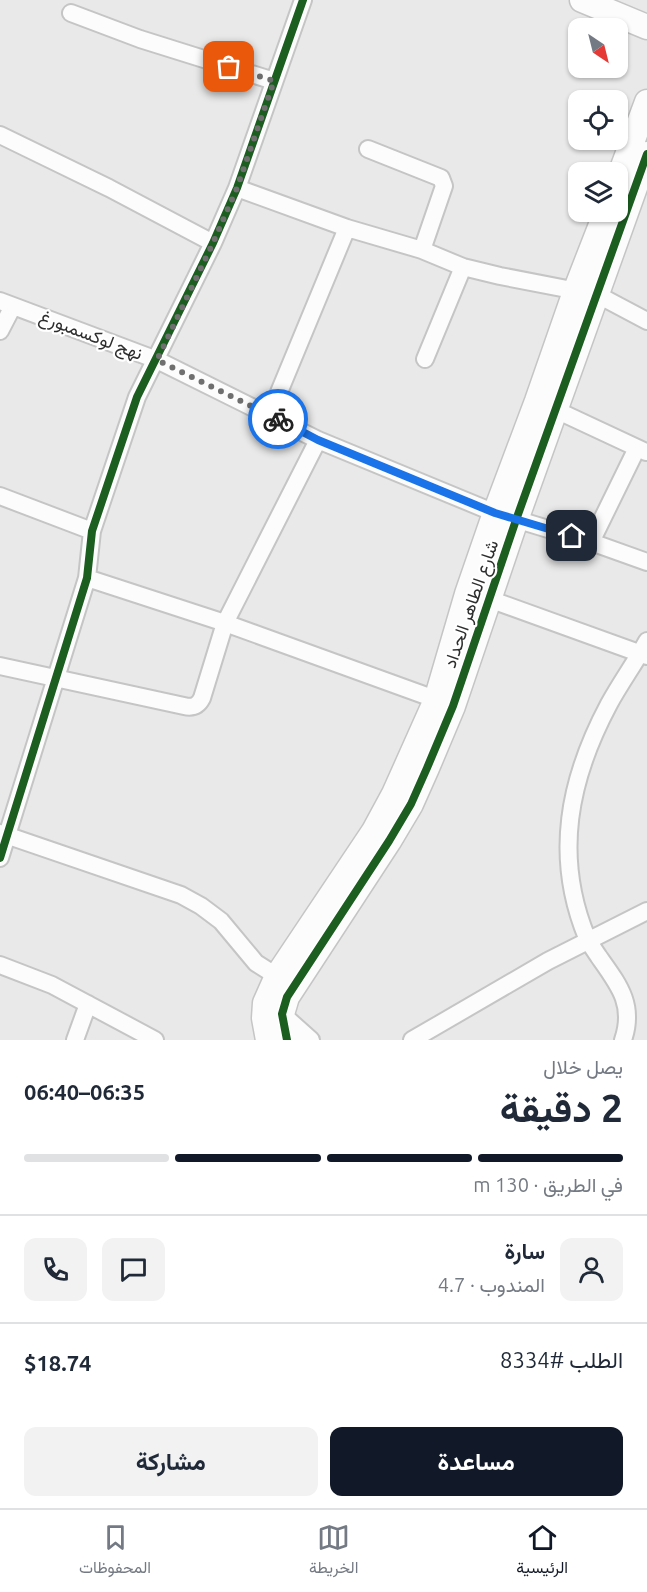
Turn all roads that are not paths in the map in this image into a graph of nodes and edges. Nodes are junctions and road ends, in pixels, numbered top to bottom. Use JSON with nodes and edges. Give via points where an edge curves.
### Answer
{"nodes":[{"id":1,"x":303,"y":0,"type":"edge"},
{"id":2,"x":582,"y":0,"type":"edge"},
{"id":3,"x":71,"y":13,"type":"dead end"},
{"id":4,"x":647,"y":27,"type":"edge"},
{"id":5,"x":274,"y":81,"type":"junction"},
{"id":6,"x":647,"y":102,"type":"edge"},
{"id":7,"x":0,"y":135,"type":"edge"},
{"id":8,"x":368,"y":149,"type":"dead end"},
{"id":9,"x":647,"y":154,"type":"edge"},
{"id":10,"x":625,"y":162,"type":"edge"},
{"id":11,"x":237,"y":188,"type":"junction"},
{"id":12,"x":604,"y":222,"type":"edge"},
{"id":13,"x":347,"y":228,"type":"junction"},
{"id":14,"x":213,"y":243,"type":"junction"},
{"id":15,"x":422,"y":250,"type":"junction"},
{"id":16,"x":463,"y":267,"type":"junction"},
{"id":17,"x":587,"y":292,"type":"junction"},
{"id":18,"x":6,"y":303,"type":"edge"},
{"id":19,"x":647,"y":321,"type":"edge"},
{"id":20,"x":0,"y":331,"type":"edge"},
{"id":21,"x":425,"y":359,"type":"dead end"},
{"id":22,"x":157,"y":360,"type":"junction"},
{"id":23,"x":556,"y":410,"type":"junction"},
{"id":24,"x":270,"y":414,"type":"junction"},
{"id":25,"x":318,"y":440,"type":"junction"},
{"id":26,"x":642,"y":450,"type":"edge"},
{"id":27,"x":0,"y":496,"type":"edge"},
{"id":28,"x":505,"y":517,"type":"junction"},
{"id":29,"x":92,"y":531,"type":"junction"},
{"id":30,"x":591,"y":542,"type":"junction"},
{"id":31,"x":647,"y":562,"type":"edge"},
{"id":32,"x":87,"y":578,"type":"junction"},
{"id":33,"x":489,"y":600,"type":"junction"},
{"id":34,"x":225,"y":623,"type":"junction"},
{"id":35,"x":645,"y":650,"type":"edge"},
{"id":36,"x":0,"y":666,"type":"edge"},
{"id":37,"x":54,"y":679,"type":"junction"},
{"id":38,"x":445,"y":703,"type":"junction"},
{"id":39,"x":4,"y":834,"type":"edge"},
{"id":40,"x":0,"y":858,"type":"edge"},
{"id":41,"x":647,"y":911,"type":"edge"},
{"id":42,"x":588,"y":940,"type":"junction"},
{"id":43,"x":0,"y":965,"type":"edge"},
{"id":44,"x":285,"y":981,"type":"junction"},
{"id":45,"x":88,"y":1004,"type":"junction"},
{"id":46,"x":282,"y":1014,"type":"junction"},
{"id":47,"x":626,"y":1039,"type":"edge"},
{"id":48,"x":75,"y":1040,"type":"edge"},
{"id":49,"x":155,"y":1040,"type":"edge"},
{"id":50,"x":268,"y":1040,"type":"edge"},
{"id":51,"x":287,"y":1040,"type":"edge"},
{"id":52,"x":311,"y":1040,"type":"edge"},
{"id":53,"x":412,"y":1040,"type":"edge"}],
"edges":[{"from":1,"to":5,"type":"street"},
{"from":2,"to":4,"type":"street"},
{"from":3,"to":5,"type":"street"},
{"from":5,"to":11,"type":"street"},
{"from":6,"to":10,"type":"street"},
{"from":7,"to":14,"type":"street"},
{"from":8,"to":15,"type":"street","via":[[443,181]]},
{"from":9,"to":17,"type":"street","name":"شارع الطاهر الحداد"},
{"from":11,"to":13,"type":"street"},
{"from":11,"to":14,"type":"street"},
{"from":12,"to":17,"type":"street"},
{"from":13,"to":15,"type":"street"},
{"from":13,"to":24,"type":"street"},
{"from":14,"to":22,"type":"street"},
{"from":15,"to":16,"type":"street"},
{"from":16,"to":17,"type":"street"},
{"from":16,"to":21,"type":"street"},
{"from":17,"to":19,"type":"street"},
{"from":17,"to":23,"type":"street","name":"شارع الطاهر الحداد"},
{"from":17,"to":28,"type":"street","via":[[537,401]]},
{"from":18,"to":20,"type":"street"},
{"from":18,"to":22,"type":"street","name":"نهج لوكسمبورغ"},
{"from":22,"to":24,"type":"street","name":"نهج لوكسمبورغ"},
{"from":22,"to":29,"type":"street","via":[[137,398]]},
{"from":23,"to":26,"type":"street"},
{"from":23,"to":28,"type":"street","name":"شارع الطاهر الحداد"},
{"from":24,"to":25,"type":"street","name":"نهج لوكسمبورغ"},
{"from":25,"to":28,"type":"street","name":"نهج لوكسمبورغ"},
{"from":25,"to":34,"type":"street"},
{"from":26,"to":30,"type":"street"},
{"from":27,"to":29,"type":"street"},
{"from":28,"to":30,"type":"street","name":"نهج لوكسمبورغ"},
{"from":28,"to":33,"type":"street","name":"شارع الطاهر الحداد"},
{"from":28,"to":38,"type":"street","via":[[467,594]]},
{"from":29,"to":32,"type":"street"},
{"from":30,"to":31,"type":"street","name":"نهج لوكسمبورغ"},
{"from":32,"to":34,"type":"street"},
{"from":32,"to":37,"type":"street"},
{"from":33,"to":35,"type":"street","via":[[584,635]]},
{"from":33,"to":38,"type":"street","name":"شارع الطاهر الحداد"},
{"from":34,"to":37,"type":"street","via":[[202,698],[190,707]]},
{"from":34,"to":38,"type":"street"},
{"from":35,"to":42,"type":"street","via":[[609,703],[572,799],[570,866]]},
{"from":36,"to":37,"type":"street"},
{"from":37,"to":39,"type":"street"},
{"from":38,"to":44,"type":"street","name":"شارع الطاهر الحداد","via":[[411,804],[362,884]]},
{"from":39,"to":40,"type":"street"},
{"from":39,"to":44,"type":"street","via":[[181,895],[221,921],[256,963]]},
{"from":41,"to":42,"type":"street"},
{"from":42,"to":47,"type":"street","via":[[627,1005]]},
{"from":42,"to":53,"type":"street"},
{"from":43,"to":45,"type":"street"},
{"from":44,"to":46,"type":"street","name":"شارع الطاهر الحداد"},
{"from":44,"to":50,"type":"street","via":[[265,1003]]},
{"from":45,"to":48,"type":"street"},
{"from":45,"to":49,"type":"street"},
{"from":46,"to":51,"type":"street"},
{"from":46,"to":52,"type":"street"}]}
